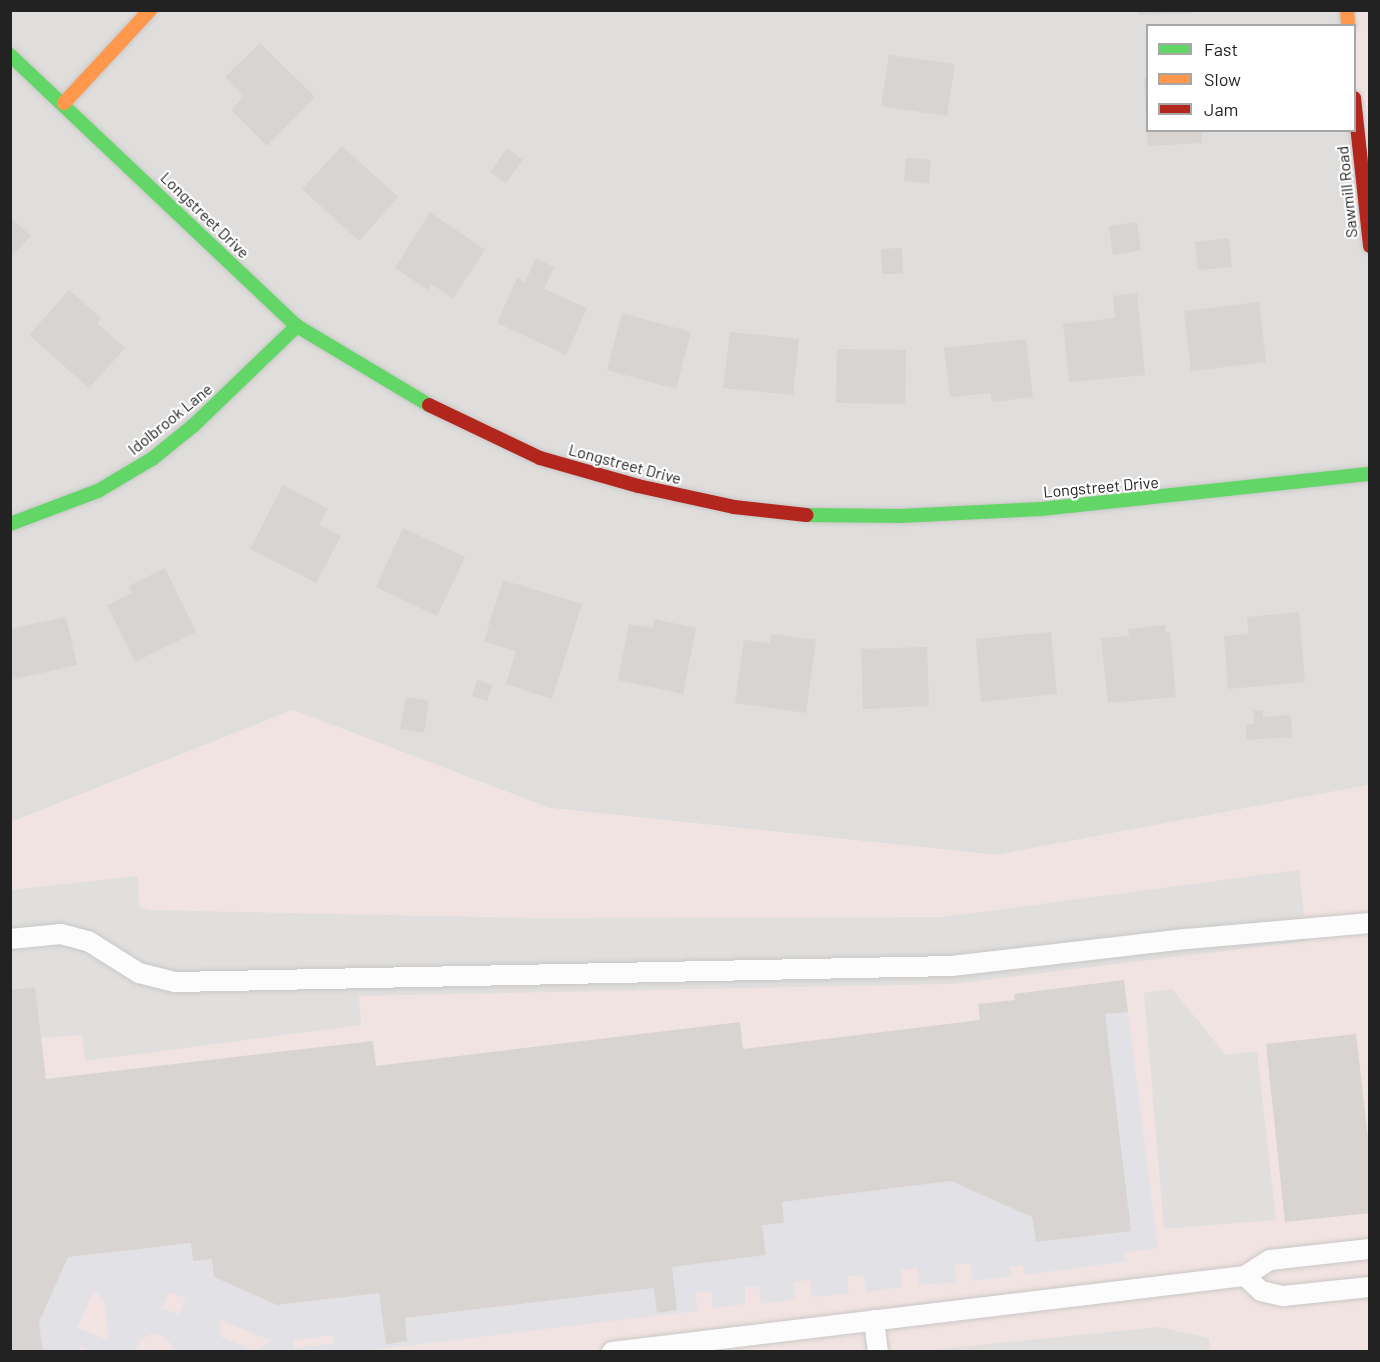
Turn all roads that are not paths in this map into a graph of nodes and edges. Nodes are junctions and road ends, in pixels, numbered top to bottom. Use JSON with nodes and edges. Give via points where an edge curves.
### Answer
{"nodes":[{"id":1,"x":150,"y":10,"type":"edge"},
{"id":2,"x":10,"y":55,"type":"edge"},
{"id":3,"x":64,"y":103,"type":"junction"},
{"id":4,"x":1356,"y":116,"type":"edge"},
{"id":5,"x":1370,"y":246,"type":"edge"},
{"id":6,"x":297,"y":326,"type":"junction"},
{"id":7,"x":1370,"y":474,"type":"edge"},
{"id":8,"x":10,"y":524,"type":"edge"},
{"id":9,"x":1370,"y":923,"type":"edge"},
{"id":10,"x":10,"y":939,"type":"edge"},
{"id":11,"x":1370,"y":1249,"type":"edge"},
{"id":12,"x":1245,"y":1276,"type":"junction"},
{"id":13,"x":1370,"y":1287,"type":"edge"},
{"id":14,"x":874,"y":1320,"type":"junction"},
{"id":15,"x":760,"y":1343,"type":"edge"},
{"id":16,"x":612,"y":1352,"type":"edge"},
{"id":17,"x":878,"y":1352,"type":"edge"}],
"edges":[{"from":1,"to":3,"type":"street"},
{"from":2,"to":3,"type":"street","name":"Longstreet Drive"},
{"from":3,"to":6,"type":"street","name":"Longstreet Drive"},
{"from":4,"to":5,"type":"street","name":"Sawmill Road"},
{"from":6,"to":7,"type":"street","name":"Longstreet Drive","via":[[440,411],[540,458],[638,486],[734,507],[810,515],[900,516],[1041,509]]},
{"from":6,"to":8,"type":"street","name":"Idolbrook Lane","via":[[195,425],[152,459],[98,491]]},
{"from":9,"to":10,"type":"lane","via":[[952,966],[176,982],[139,974],[88,941],[70,936]]},
{"from":11,"to":12,"type":"lane","via":[[1270,1260]]},
{"from":12,"to":13,"type":"lane","via":[[1261,1291],[1283,1296]]},
{"from":12,"to":14,"type":"lane"},
{"from":14,"to":15,"type":"lane"},
{"from":14,"to":17,"type":"lane"},
{"from":15,"to":16,"type":"lane"}]}
